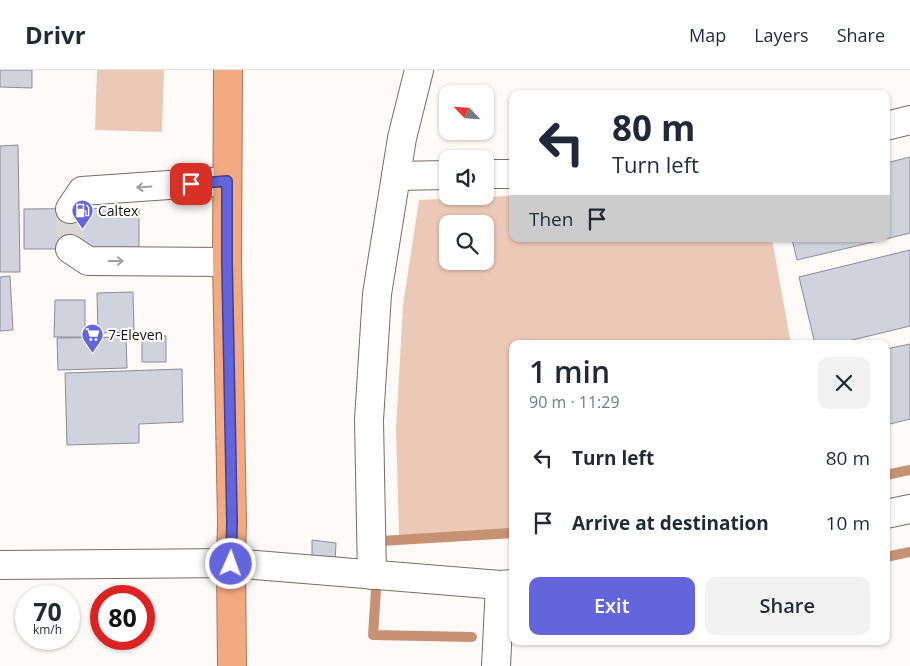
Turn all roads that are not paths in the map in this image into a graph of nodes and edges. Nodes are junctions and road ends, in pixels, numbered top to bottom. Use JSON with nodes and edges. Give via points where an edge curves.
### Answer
{"nodes":[{"id":1,"x":228,"y":70,"type":"edge"},
{"id":2,"x":419,"y":70,"type":"edge"},
{"id":3,"x":910,"y":120,"type":"edge"},
{"id":4,"x":890,"y":125,"type":"edge"},
{"id":5,"x":494,"y":174,"type":"edge"},
{"id":6,"x":509,"y":174,"type":"edge"},
{"id":7,"x":439,"y":175,"type":"edge"},
{"id":8,"x":396,"y":176,"type":"junction"},
{"id":9,"x":227,"y":181,"type":"junction"},
{"id":10,"x":70,"y":209,"type":"tunnel mouth"},
{"id":11,"x":70,"y":249,"type":"dead end"},
{"id":12,"x":227,"y":262,"type":"junction"},
{"id":13,"x":910,"y":509,"type":"edge"},
{"id":14,"x":890,"y":513,"type":"edge"},
{"id":15,"x":0,"y":564,"type":"edge"},
{"id":16,"x":231,"y":564,"type":"junction"},
{"id":17,"x":372,"y":575,"type":"junction"},
{"id":18,"x":506,"y":585,"type":"edge"},
{"id":19,"x":232,"y":666,"type":"edge"},
{"id":20,"x":496,"y":666,"type":"edge"}],
"edges":[{"from":1,"to":9,"type":"highway"},
{"from":2,"to":8,"type":"street"},
{"from":3,"to":4,"type":"street"},
{"from":5,"to":6,"type":"street"},
{"from":7,"to":8,"type":"street"},
{"from":8,"to":17,"type":"street","via":[[377,294],[369,420]]},
{"from":9,"to":10,"type":"street","one_way":true,"via":[[82,191]]},
{"from":9,"to":12,"type":"highway"},
{"from":11,"to":12,"type":"street","one_way":true,"via":[[88,260]]},
{"from":12,"to":16,"type":"highway"},
{"from":13,"to":14,"type":"street"},
{"from":15,"to":16,"type":"street"},
{"from":16,"to":17,"type":"street"},
{"from":16,"to":19,"type":"highway"},
{"from":17,"to":18,"type":"street"},
{"from":18,"to":20,"type":"street"}]}
